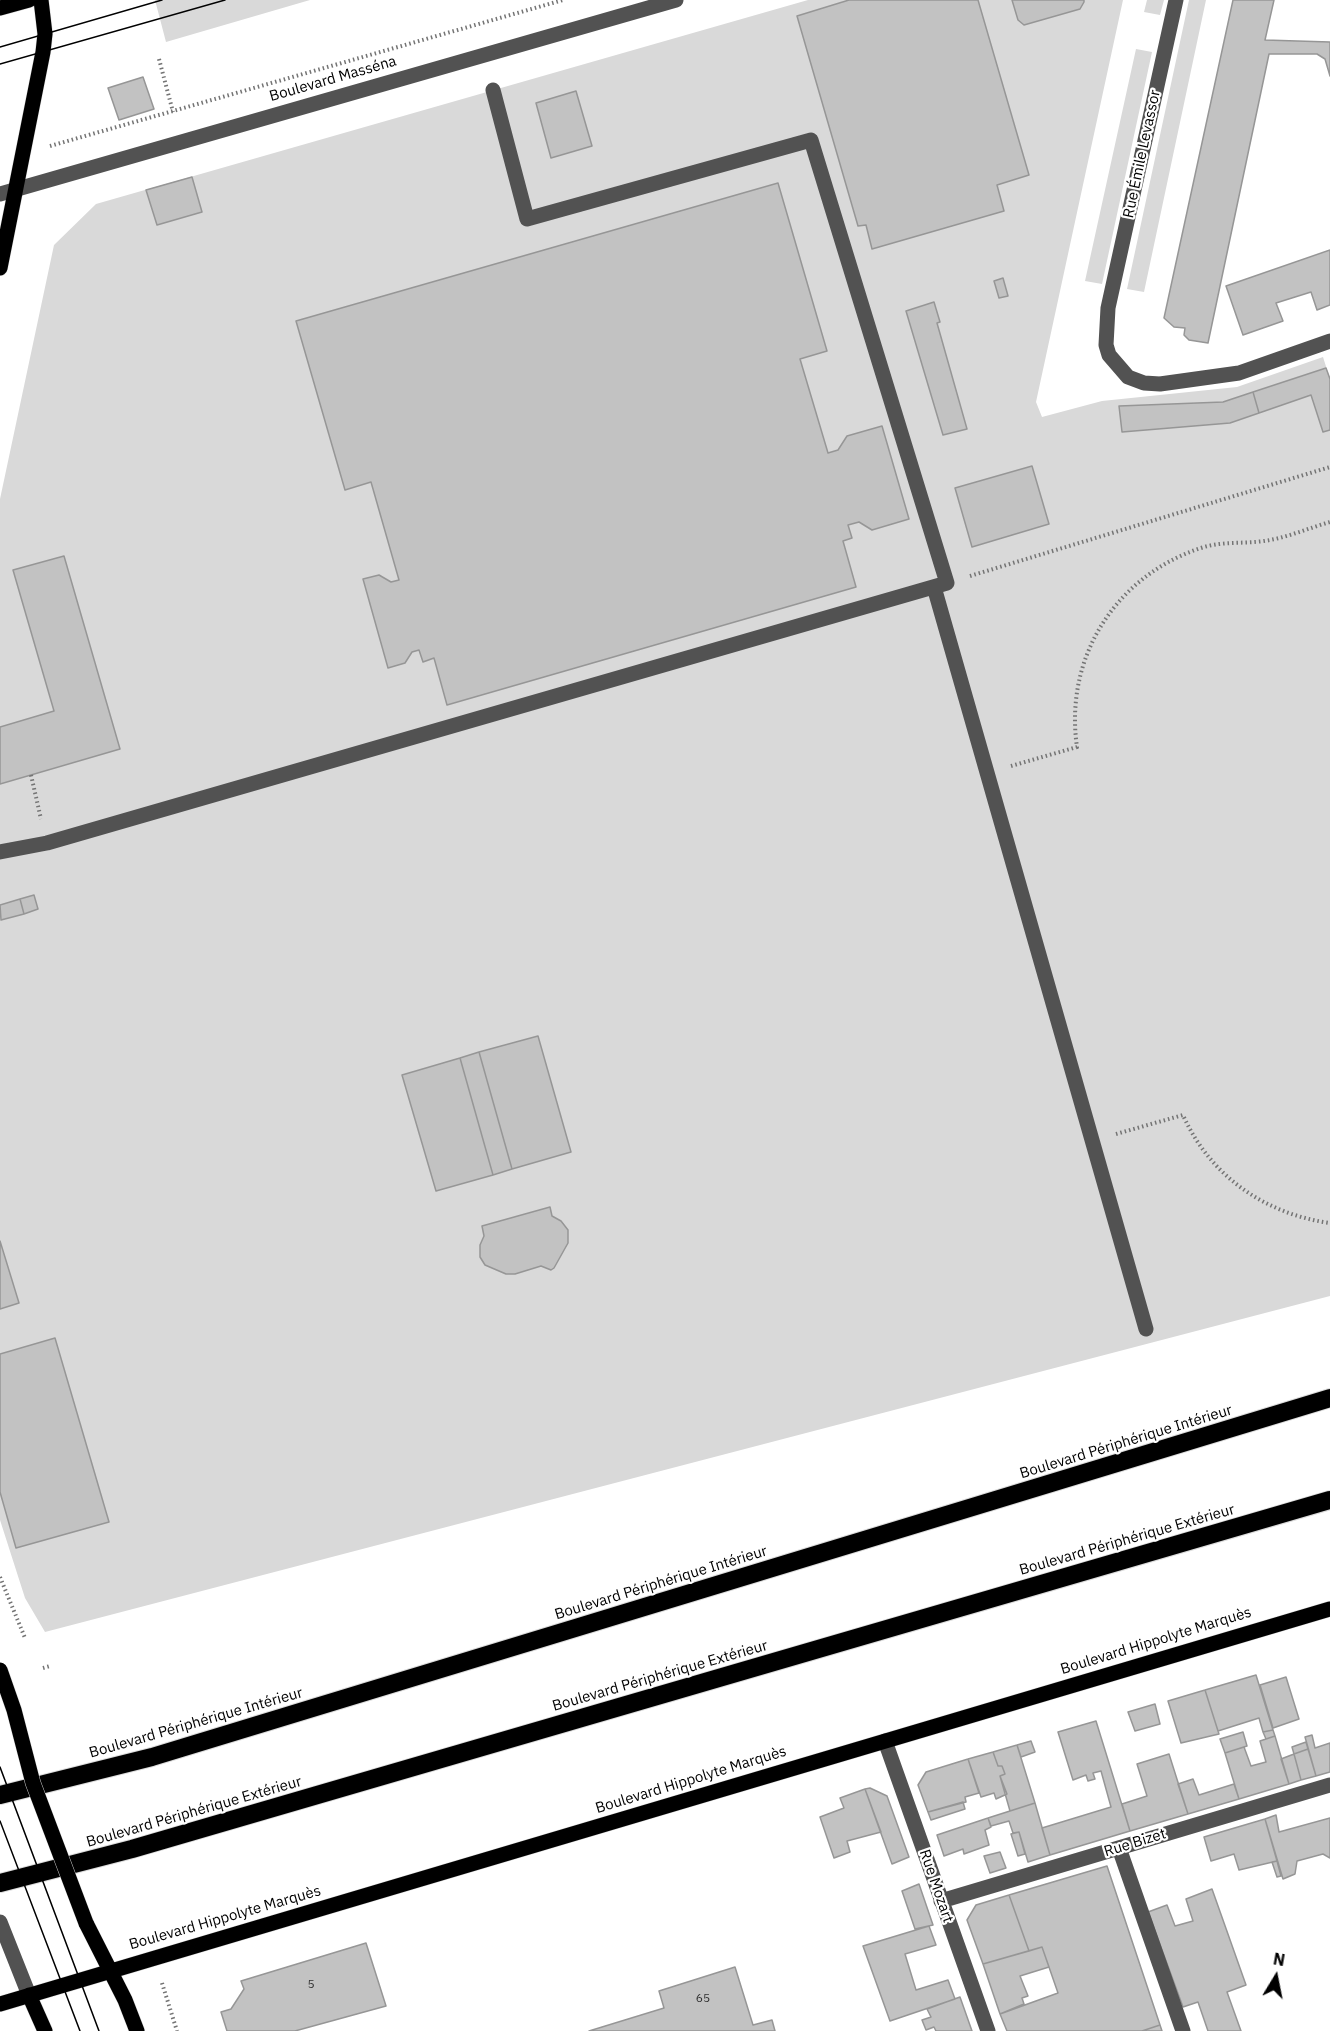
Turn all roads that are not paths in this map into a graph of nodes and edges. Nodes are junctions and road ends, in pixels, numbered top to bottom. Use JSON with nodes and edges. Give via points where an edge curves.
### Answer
{"nodes":[{"id":1,"x":29,"y":0,"type":"edge"},
{"id":2,"x":41,"y":0,"type":"edge"},
{"id":3,"x":676,"y":0,"type":"edge"},
{"id":4,"x":1176,"y":0,"type":"edge"},
{"id":5,"x":0,"y":8,"type":"edge"},
{"id":6,"x":493,"y":90,"type":"dead end"},
{"id":7,"x":17,"y":189,"type":"junction"},
{"id":8,"x":0,"y":194,"type":"edge"},
{"id":9,"x":0,"y":268,"type":"edge"},
{"id":10,"x":1330,"y":341,"type":"edge"},
{"id":11,"x":940,"y":585,"type":"junction"},
{"id":12,"x":0,"y":852,"type":"edge"},
{"id":13,"x":1146,"y":1329,"type":"dead end"},
{"id":14,"x":1330,"y":1398,"type":"edge"},
{"id":15,"x":1330,"y":1500,"type":"edge"},
{"id":16,"x":1330,"y":1609,"type":"edge"},
{"id":17,"x":0,"y":1670,"type":"edge"},
{"id":18,"x":885,"y":1741,"type":"junction"},
{"id":19,"x":1330,"y":1785,"type":"edge"},
{"id":20,"x":0,"y":1795,"type":"edge"},
{"id":21,"x":1119,"y":1848,"type":"junction"},
{"id":22,"x":0,"y":1884,"type":"edge"},
{"id":23,"x":941,"y":1901,"type":"junction"},
{"id":24,"x":0,"y":1923,"type":"edge"},
{"id":25,"x":110,"y":1970,"type":"junction"},
{"id":26,"x":29,"y":1995,"type":"junction"},
{"id":27,"x":0,"y":2004,"type":"edge"},
{"id":28,"x":45,"y":2031,"type":"edge"},
{"id":29,"x":137,"y":2031,"type":"edge"},
{"id":30,"x":988,"y":2031,"type":"edge"},
{"id":31,"x":1183,"y":2031,"type":"edge"}],
"edges":[{"from":1,"to":5,"type":"main road"},
{"from":2,"to":7,"type":"main road","via":[[43,52]]},
{"from":3,"to":7,"type":"street","name":"Boulevard Masséna"},
{"from":4,"to":10,"type":"street","name":"Rue Émile Levassor","via":[[1108,308],[1109,355],[1128,377],[1160,384],[1239,373]]},
{"from":6,"to":11,"type":"street","via":[[528,219],[811,140]]},
{"from":7,"to":8,"type":"street","name":"Boulevard Masséna"},
{"from":7,"to":9,"type":"main road"},
{"from":11,"to":12,"type":"street","via":[[47,843]]},
{"from":11,"to":13,"type":"street","via":[[987,773]]},
{"from":14,"to":20,"type":"highway","name":"Boulevard Périphérique Intérieur","via":[[152,1757]]},
{"from":15,"to":22,"type":"highway","name":"Boulevard Périphérique Extérieur"},
{"from":16,"to":18,"type":"main road","name":"Boulevard Hippolyte Marquès"},
{"from":17,"to":25,"type":"main road","bridge":true,"via":[[33,1783],[86,1923]]},
{"from":18,"to":23,"type":"street","name":"Rue Mozart"},
{"from":18,"to":25,"type":"main road","name":"Boulevard Hippolyte Marquès"},
{"from":19,"to":21,"type":"street","name":"Rue Bizet"},
{"from":21,"to":23,"type":"street","name":"Rue Bizet"},
{"from":21,"to":31,"type":"street"},
{"from":23,"to":30,"type":"street","name":"Rue Mozart"},
{"from":24,"to":26,"type":"street"},
{"from":25,"to":26,"type":"main road","name":"Boulevard Hippolyte Marquès"},
{"from":25,"to":29,"type":"main road"},
{"from":26,"to":27,"type":"main road","name":"Boulevard Hippolyte Marquès"},
{"from":26,"to":28,"type":"main road"}]}
